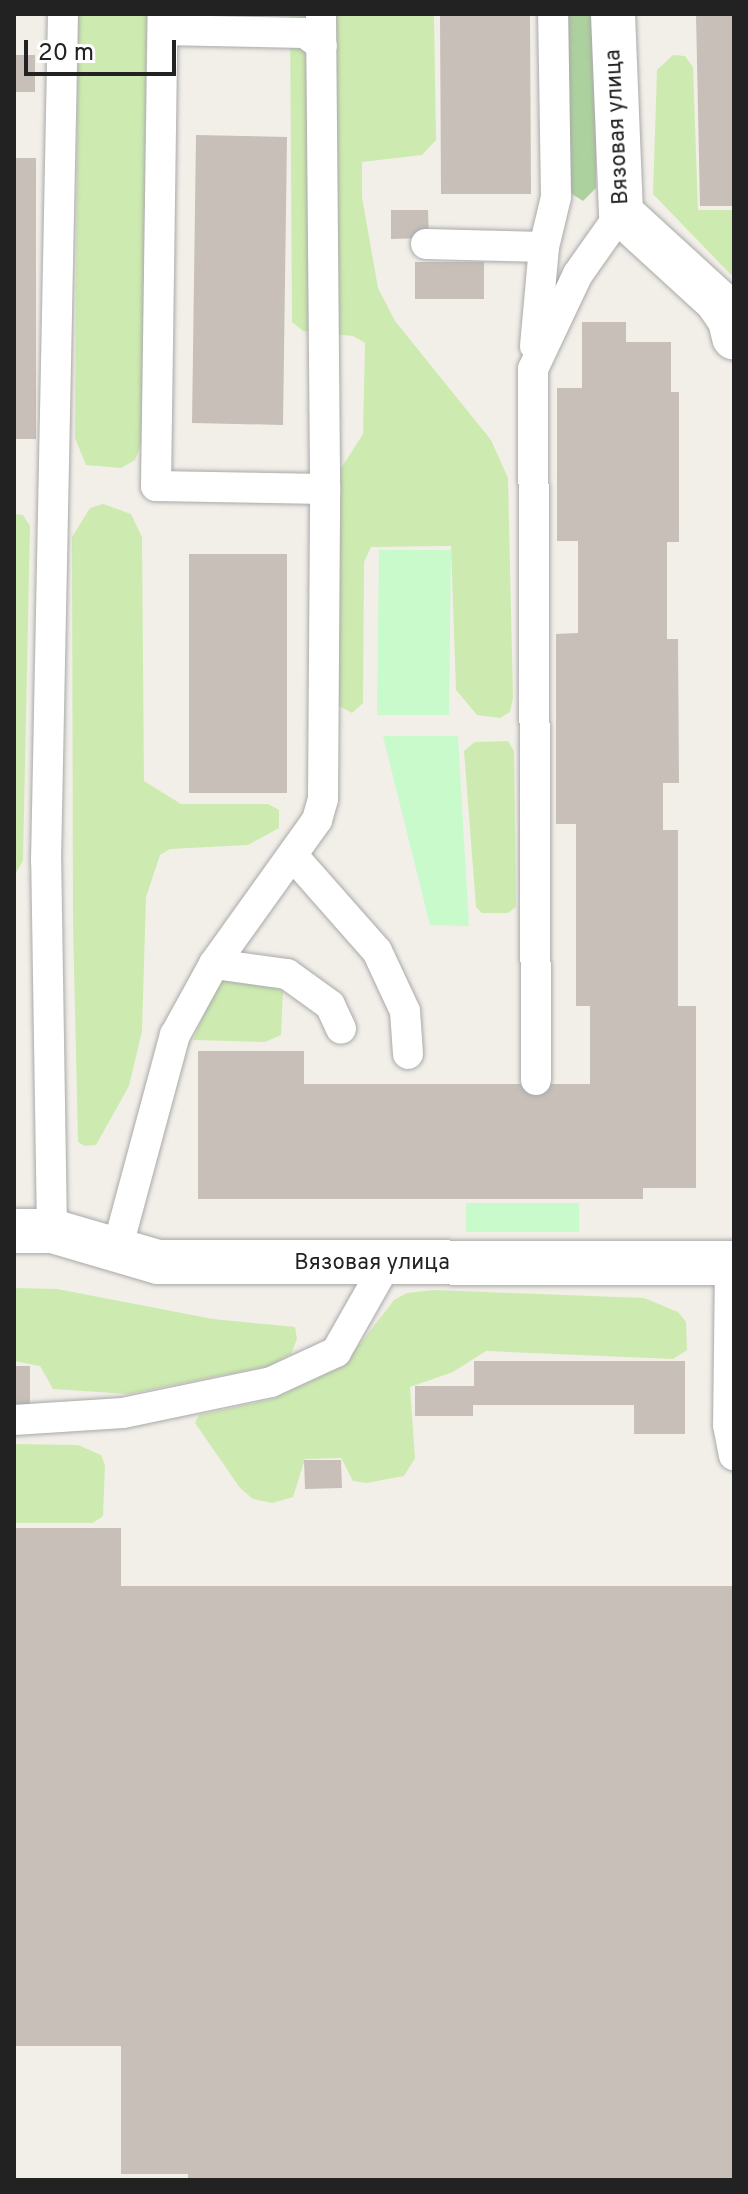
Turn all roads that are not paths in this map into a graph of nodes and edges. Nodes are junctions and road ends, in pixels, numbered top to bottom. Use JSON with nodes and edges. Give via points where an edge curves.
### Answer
{"nodes":[{"id":1,"x":63,"y":14,"type":"edge"},
{"id":2,"x":321,"y":14,"type":"edge"},
{"id":3,"x":553,"y":14,"type":"edge"},
{"id":4,"x":613,"y":14,"type":"edge"},
{"id":5,"x":163,"y":22,"type":"edge"},
{"id":6,"x":322,"y":46,"type":"junction"},
{"id":7,"x":621,"y":213,"type":"junction"},
{"id":8,"x":426,"y":244,"type":"dead end"},
{"id":9,"x":544,"y":247,"type":"junction"},
{"id":10,"x":733,"y":325,"type":"edge"},
{"id":11,"x":533,"y":369,"type":"junction"},
{"id":12,"x":325,"y":489,"type":"junction"},
{"id":13,"x":294,"y":857,"type":"junction"},
{"id":14,"x":214,"y":964,"type":"junction"},
{"id":15,"x":341,"y":1029,"type":"dead end"},
{"id":16,"x":408,"y":1054,"type":"dead end"},
{"id":17,"x":536,"y":1080,"type":"dead end"},
{"id":18,"x":33,"y":1231,"type":"edge"},
{"id":19,"x":116,"y":1253,"type":"junction"},
{"id":20,"x":386,"y":1264,"type":"junction"},
{"id":21,"x":732,"y":1264,"type":"edge"},
{"id":22,"x":14,"y":1420,"type":"edge"},
{"id":23,"x":734,"y":1455,"type":"edge"}],
"edges":[{"from":1,"to":18,"type":"lane"},
{"from":2,"to":6,"type":"lane"},
{"from":3,"to":9,"type":"lane","via":[[556,197]]},
{"from":4,"to":7,"type":"street","name":"Вязовая улица"},
{"from":5,"to":6,"type":"lane","via":[[305,33]]},
{"from":5,"to":12,"type":"lane","via":[[156,486]]},
{"from":6,"to":12,"type":"lane"},
{"from":7,"to":10,"type":"street","name":"Вязовая улица","via":[[717,301]]},
{"from":7,"to":11,"type":"lane","via":[[572,285]]},
{"from":8,"to":9,"type":"lane"},
{"from":9,"to":11,"type":"lane"},
{"from":11,"to":17,"type":"lane"},
{"from":12,"to":13,"type":"lane","via":[[323,799],[317,820]]},
{"from":13,"to":14,"type":"lane"},
{"from":13,"to":16,"type":"lane","via":[[377,951],[405,1011]]},
{"from":14,"to":15,"type":"lane","via":[[287,974],[330,1005]]},
{"from":14,"to":19,"type":"lane","via":[[165,1062]]},
{"from":18,"to":19,"type":"street","name":"Вязовая улица"},
{"from":19,"to":20,"type":"street","name":"Вязовая улица","via":[[158,1262]]},
{"from":20,"to":21,"type":"street","name":"Вязовая улица"},
{"from":20,"to":22,"type":"lane","via":[[336,1352],[271,1382],[123,1413]]},
{"from":21,"to":23,"type":"lane","via":[[728,1425]]}]}
